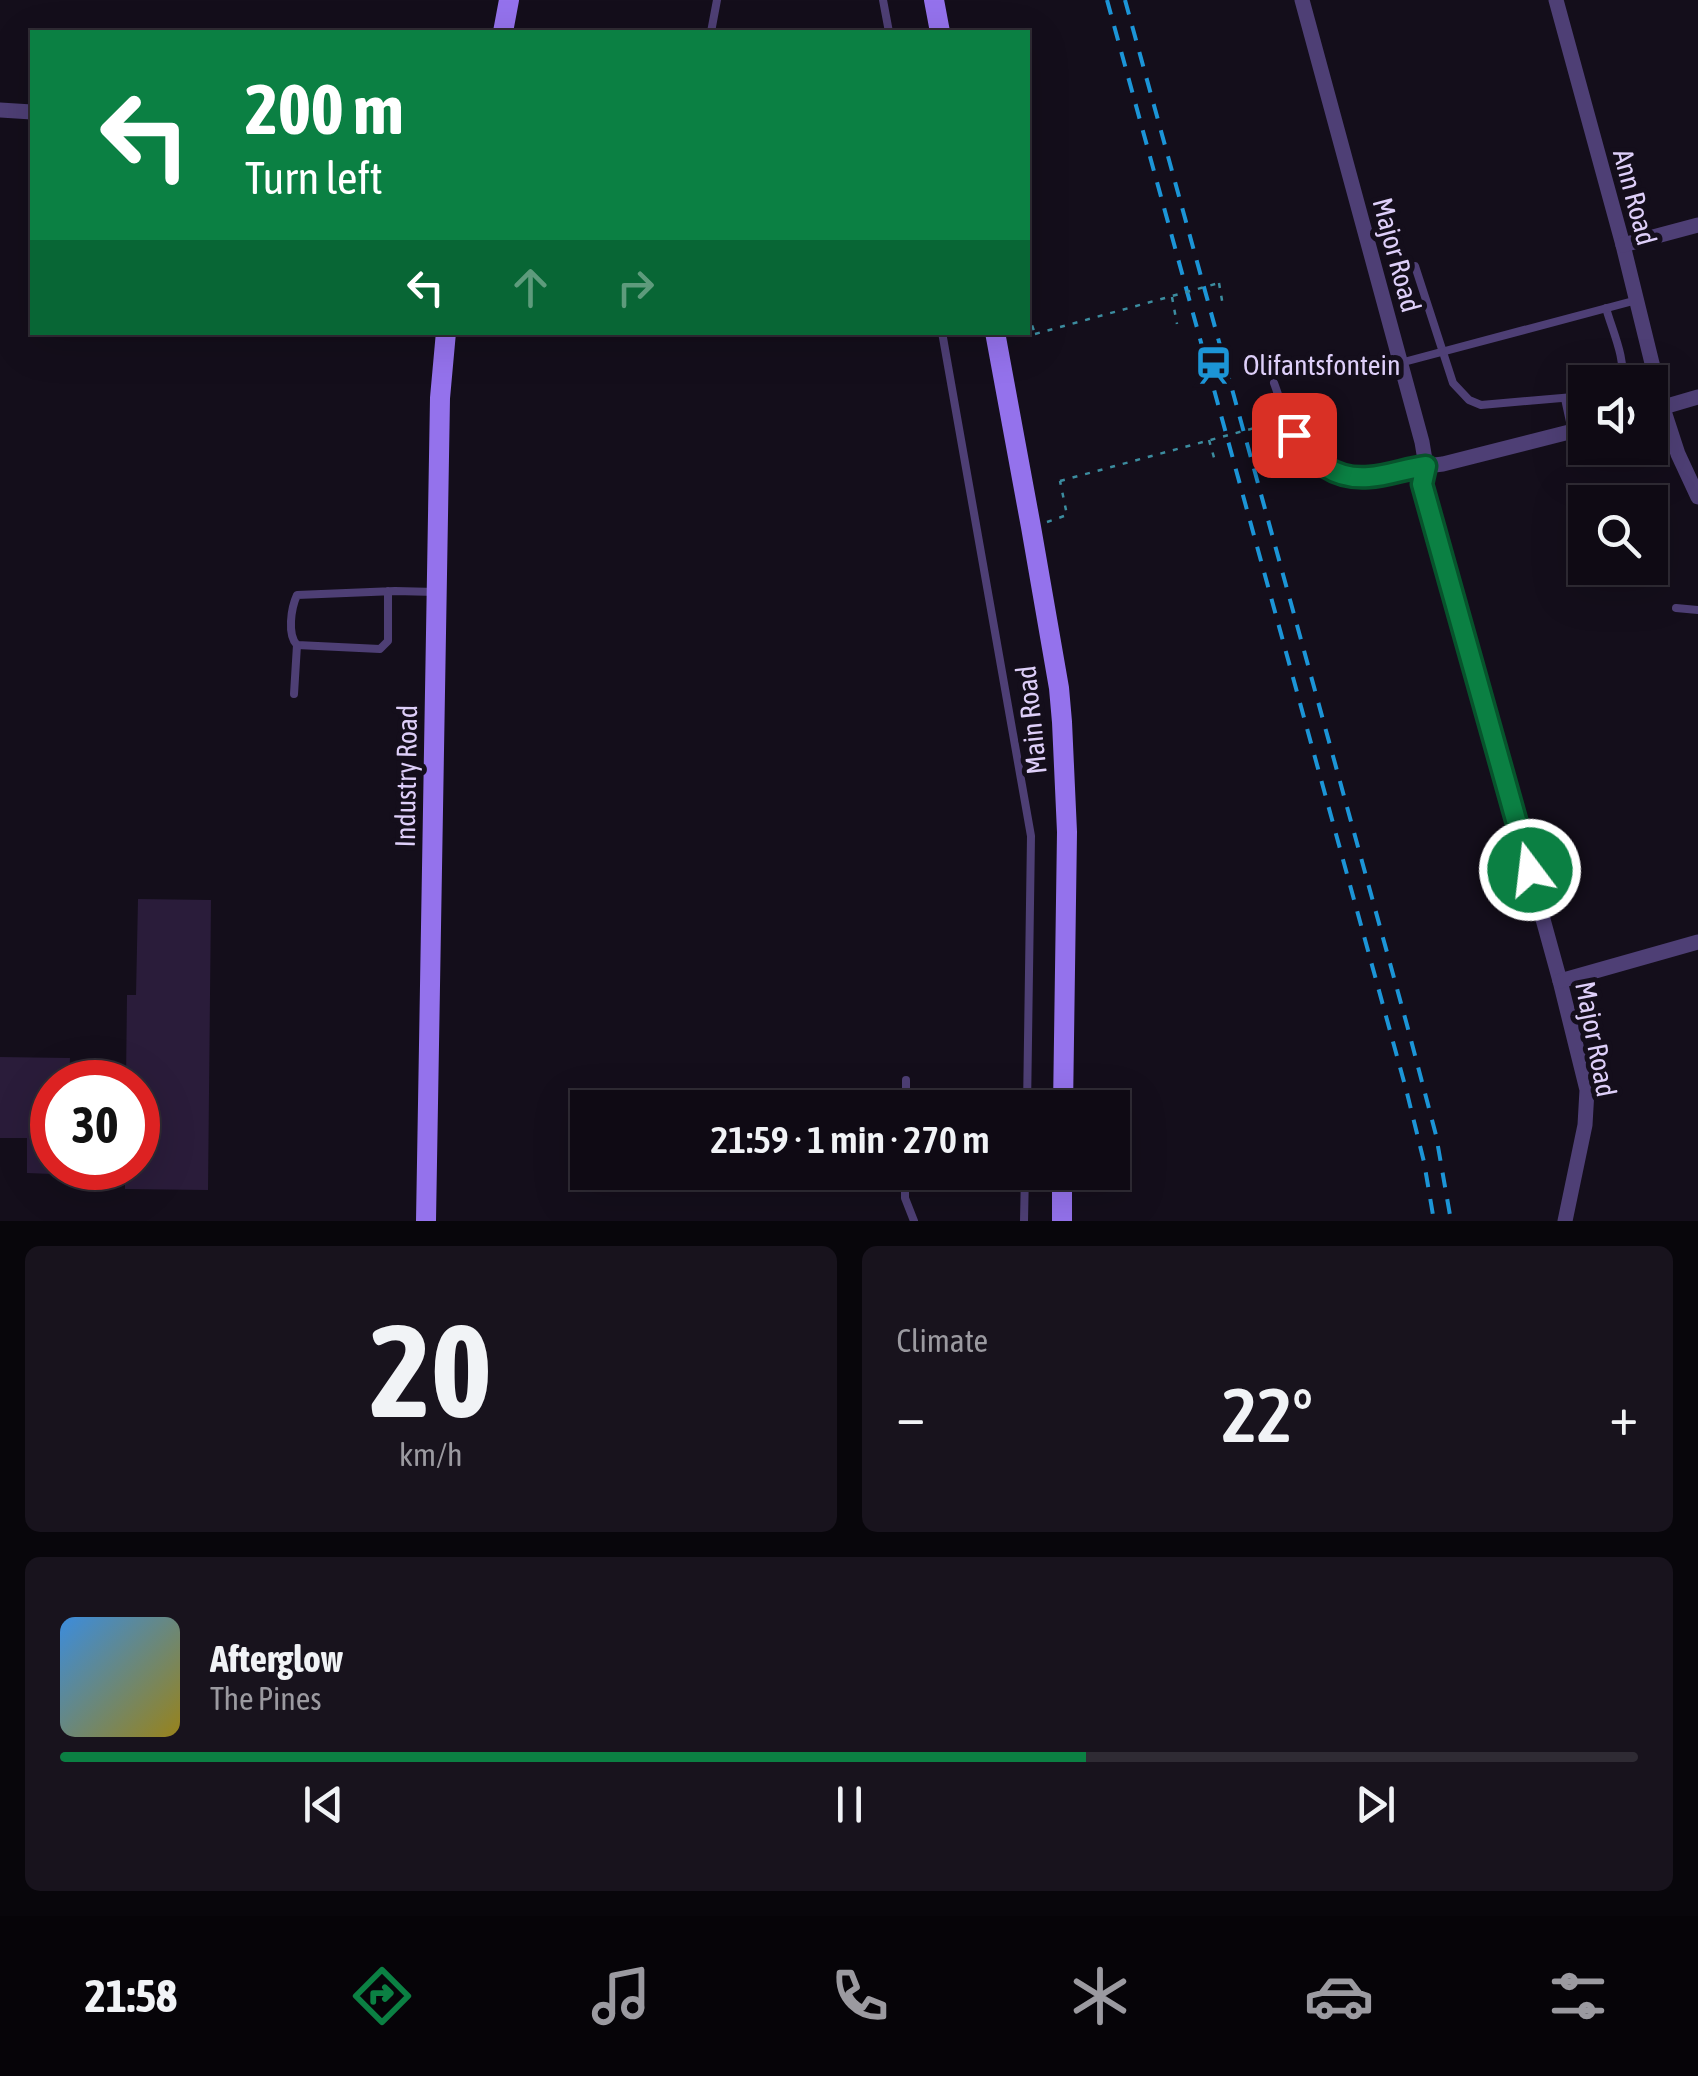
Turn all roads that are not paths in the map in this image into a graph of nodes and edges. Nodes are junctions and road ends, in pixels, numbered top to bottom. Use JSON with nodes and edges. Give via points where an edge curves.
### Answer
{"nodes":[{"id":1,"x":510,"y":0,"type":"edge"},
{"id":2,"x":717,"y":0,"type":"edge"},
{"id":3,"x":883,"y":0,"type":"edge"},
{"id":4,"x":934,"y":0,"type":"edge"},
{"id":5,"x":1302,"y":0,"type":"edge"},
{"id":6,"x":1556,"y":0,"type":"edge"},
{"id":7,"x":503,"y":30,"type":"edge"},
{"id":8,"x":712,"y":30,"type":"edge"},
{"id":9,"x":889,"y":30,"type":"edge"},
{"id":10,"x":940,"y":30,"type":"edge"},
{"id":11,"x":0,"y":110,"type":"edge"},
{"id":12,"x":30,"y":112,"type":"edge"},
{"id":13,"x":1698,"y":225,"type":"edge"},
{"id":14,"x":1623,"y":244,"type":"junction"},
{"id":15,"x":1415,"y":266,"type":"dead end"},
{"id":16,"x":1637,"y":300,"type":"junction"},
{"id":17,"x":1606,"y":308,"type":"junction"},
{"id":18,"x":446,"y":335,"type":"edge"},
{"id":19,"x":943,"y":335,"type":"edge"},
{"id":20,"x":995,"y":335,"type":"edge"},
{"id":21,"x":1442,"y":352,"type":"junction"},
{"id":22,"x":1400,"y":363,"type":"junction"},
{"id":23,"x":1622,"y":365,"type":"edge"},
{"id":24,"x":1648,"y":365,"type":"edge"},
{"id":25,"x":1274,"y":382,"type":"dead end"},
{"id":26,"x":1698,"y":397,"type":"edge"},
{"id":27,"x":1565,"y":399,"type":"junction"},
{"id":28,"x":1568,"y":399,"type":"edge"},
{"id":29,"x":1568,"y":405,"type":"edge"},
{"id":30,"x":1668,"y":406,"type":"edge"},
{"id":31,"x":1568,"y":432,"type":"edge"},
{"id":32,"x":1668,"y":434,"type":"edge"},
{"id":33,"x":1426,"y":466,"type":"junction"},
{"id":34,"x":1696,"y":488,"type":"edge"},
{"id":35,"x":388,"y":591,"type":"junction"},
{"id":36,"x":436,"y":592,"type":"junction"},
{"id":37,"x":1676,"y":608,"type":"dead end"},
{"id":38,"x":1698,"y":610,"type":"edge"},
{"id":39,"x":297,"y":645,"type":"junction"},
{"id":40,"x":294,"y":694,"type":"dead end"},
{"id":41,"x":1698,"y":942,"type":"edge"},
{"id":42,"x":1560,"y":981,"type":"junction"},
{"id":43,"x":906,"y":1080,"type":"dead end"},
{"id":44,"x":906,"y":1090,"type":"edge"},
{"id":45,"x":1027,"y":1090,"type":"edge"},
{"id":46,"x":1063,"y":1090,"type":"edge"},
{"id":47,"x":904,"y":1190,"type":"edge"},
{"id":48,"x":1025,"y":1190,"type":"edge"},
{"id":49,"x":1062,"y":1190,"type":"edge"},
{"id":50,"x":426,"y":1221,"type":"edge"},
{"id":51,"x":914,"y":1221,"type":"edge"},
{"id":52,"x":1024,"y":1221,"type":"edge"},
{"id":53,"x":1062,"y":1221,"type":"edge"},
{"id":54,"x":1565,"y":1221,"type":"edge"}],
"edges":[{"from":1,"to":7,"type":"street"},
{"from":2,"to":8,"type":"lane"},
{"from":3,"to":9,"type":"lane"},
{"from":4,"to":10,"type":"street"},
{"from":5,"to":22,"type":"street","name":"Major Road"},
{"from":6,"to":14,"type":"street","name":"Ann Road"},
{"from":11,"to":12,"type":"street"},
{"from":13,"to":14,"type":"street"},
{"from":14,"to":16,"type":"street","name":"Ann Road"},
{"from":15,"to":21,"type":"lane"},
{"from":16,"to":17,"type":"lane"},
{"from":16,"to":24,"type":"street","name":"Ann Road"},
{"from":17,"to":21,"type":"lane"},
{"from":17,"to":23,"type":"lane"},
{"from":18,"to":36,"type":"street","name":"Industry Road"},
{"from":19,"to":45,"type":"lane","via":[[1031,836]]},
{"from":20,"to":46,"type":"street","name":"Main Road","via":[[1064,753]]},
{"from":21,"to":22,"type":"lane"},
{"from":21,"to":27,"type":"lane","via":[[1457,390],[1474,403]]},
{"from":22,"to":33,"type":"street","name":"Major Road"},
{"from":25,"to":33,"type":"lane","via":[[1294,435],[1320,466],[1369,477]]},
{"from":26,"to":30,"type":"street"},
{"from":27,"to":28,"type":"lane"},
{"from":27,"to":29,"type":"lane"},
{"from":31,"to":33,"type":"street"},
{"from":32,"to":34,"type":"street","name":"Ann Road"},
{"from":33,"to":42,"type":"street","name":"Major Road","via":[[1422,484]]},
{"from":35,"to":36,"type":"lane"},
{"from":35,"to":39,"type":"lane","via":[[297,595],[291,636]]},
{"from":35,"to":39,"type":"lane","via":[[388,641],[380,649]]},
{"from":36,"to":50,"type":"street","name":"Industry Road"},
{"from":37,"to":38,"type":"lane"},
{"from":39,"to":40,"type":"lane"},
{"from":41,"to":42,"type":"street"},
{"from":42,"to":54,"type":"street","name":"Major Road","via":[[1587,1090]]},
{"from":43,"to":44,"type":"lane"},
{"from":47,"to":51,"type":"lane"},
{"from":48,"to":52,"type":"lane"},
{"from":49,"to":53,"type":"street"}]}
